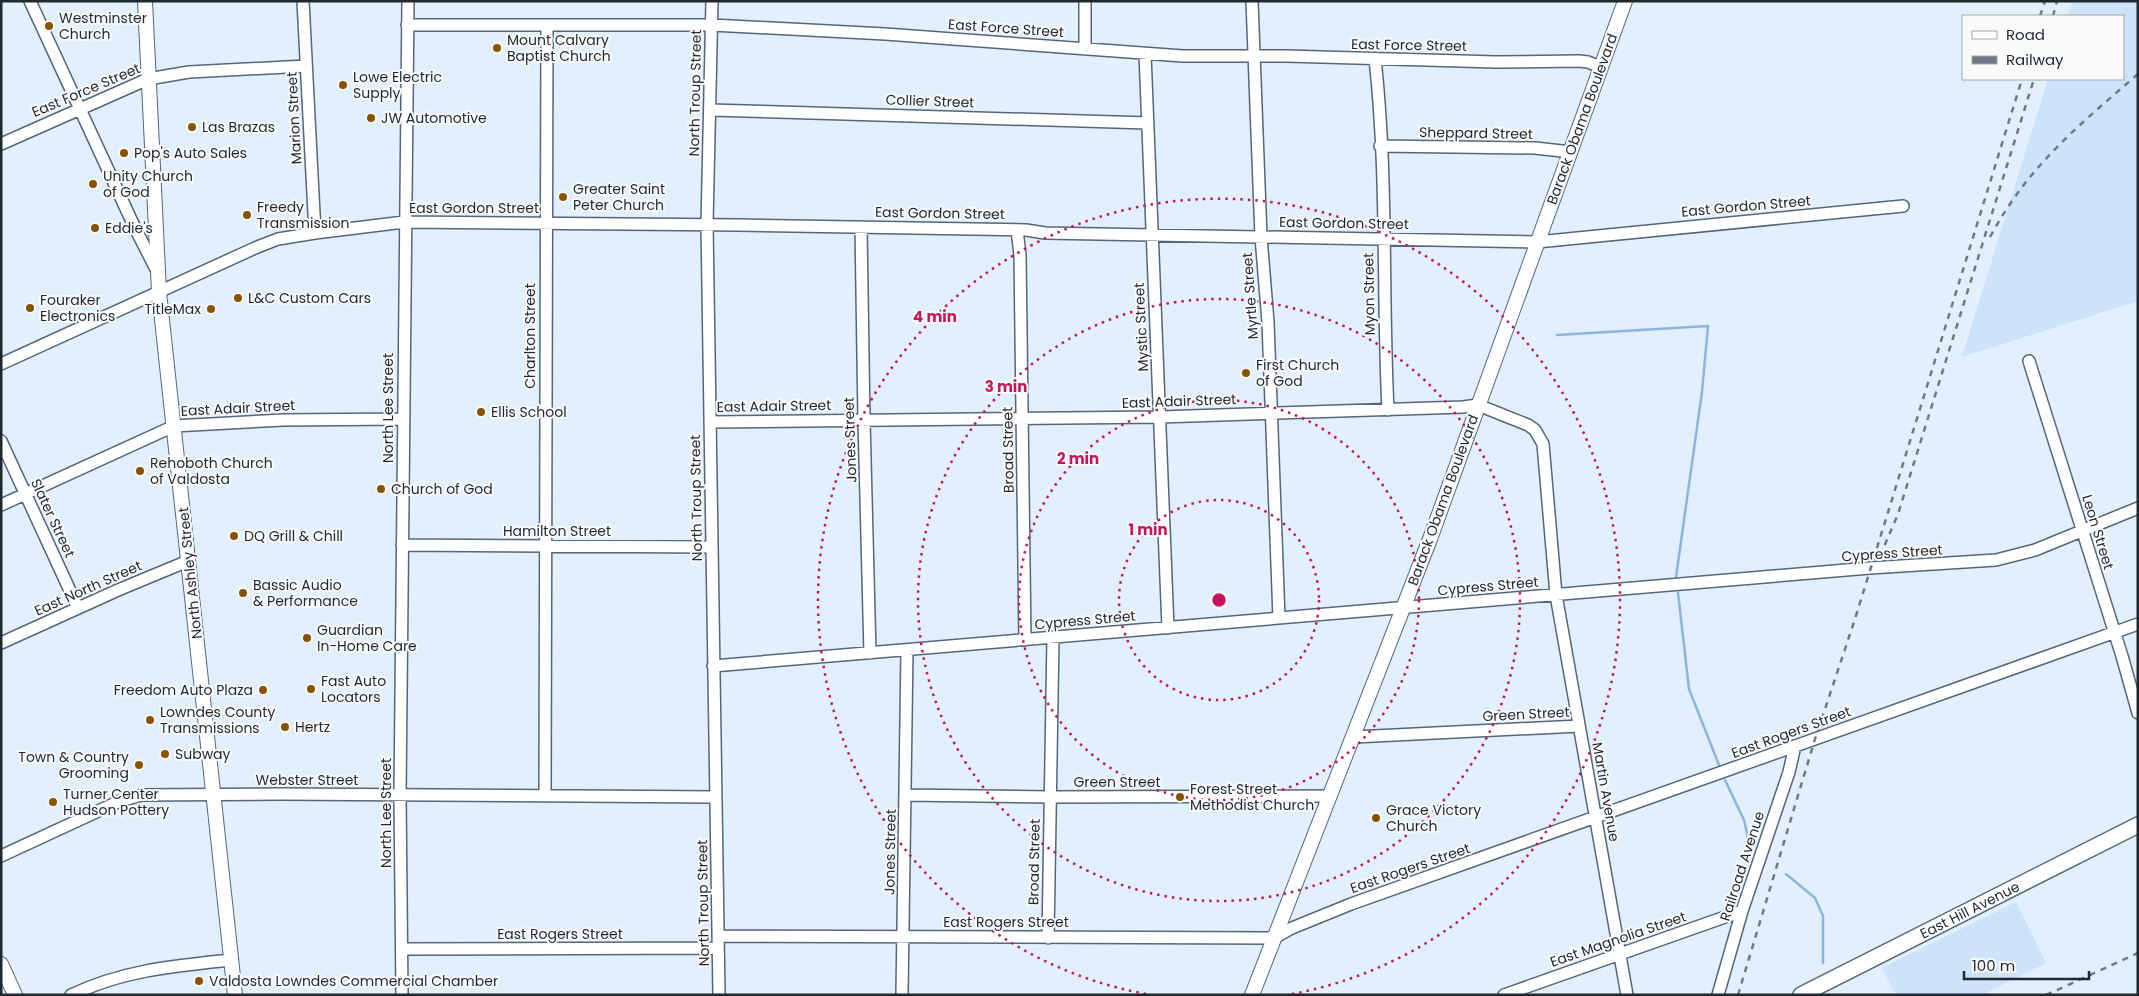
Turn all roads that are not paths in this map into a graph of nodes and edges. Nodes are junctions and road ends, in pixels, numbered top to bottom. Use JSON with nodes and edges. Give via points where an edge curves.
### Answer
{"nodes":[{"id":1,"x":30,"y":1,"type":"edge"},
{"id":2,"x":145,"y":1,"type":"edge"},
{"id":3,"x":303,"y":1,"type":"edge"},
{"id":4,"x":408,"y":1,"type":"edge"},
{"id":5,"x":712,"y":1,"type":"edge"},
{"id":6,"x":1086,"y":1,"type":"edge"},
{"id":7,"x":1252,"y":1,"type":"edge"},
{"id":8,"x":1624,"y":1,"type":"edge"},
{"id":9,"x":407,"y":25,"type":"junction"},
{"id":10,"x":547,"y":25,"type":"junction"},
{"id":11,"x":712,"y":25,"type":"junction"},
{"id":12,"x":1085,"y":49,"type":"junction"},
{"id":13,"x":1145,"y":54,"type":"junction"},
{"id":14,"x":1254,"y":55,"type":"junction"},
{"id":15,"x":1375,"y":59,"type":"junction"},
{"id":16,"x":306,"y":66,"type":"junction"},
{"id":17,"x":1600,"y":67,"type":"junction"},
{"id":18,"x":148,"y":79,"type":"junction"},
{"id":19,"x":79,"y":109,"type":"junction"},
{"id":20,"x":710,"y":110,"type":"junction"},
{"id":21,"x":1148,"y":123,"type":"junction"},
{"id":22,"x":1,"y":144,"type":"edge"},
{"id":23,"x":1380,"y":146,"type":"junction"},
{"id":24,"x":1570,"y":152,"type":"junction"},
{"id":25,"x":1903,"y":206,"type":"dead end"},
{"id":26,"x":404,"y":222,"type":"junction"},
{"id":27,"x":546,"y":223,"type":"junction"},
{"id":28,"x":707,"y":224,"type":"junction"},
{"id":29,"x":861,"y":227,"type":"junction"},
{"id":30,"x":1017,"y":230,"type":"junction"},
{"id":31,"x":315,"y":233,"type":"junction"},
{"id":32,"x":1152,"y":235,"type":"junction"},
{"id":33,"x":1261,"y":237,"type":"junction"},
{"id":34,"x":1383,"y":238,"type":"junction"},
{"id":35,"x":1538,"y":242,"type":"junction"},
{"id":36,"x":158,"y":272,"type":"junction"},
{"id":37,"x":159,"y":292,"type":"junction"},
{"id":38,"x":2028,"y":361,"type":"dead end"},
{"id":39,"x":1,"y":364,"type":"edge"},
{"id":40,"x":1478,"y":405,"type":"junction"},
{"id":41,"x":1388,"y":410,"type":"junction"},
{"id":42,"x":1271,"y":413,"type":"junction"},
{"id":43,"x":1160,"y":417,"type":"junction"},
{"id":44,"x":1023,"y":418,"type":"junction"},
{"id":45,"x":403,"y":419,"type":"junction"},
{"id":46,"x":864,"y":420,"type":"junction"},
{"id":47,"x":710,"y":422,"type":"junction"},
{"id":48,"x":174,"y":426,"type":"junction"},
{"id":49,"x":1,"y":441,"type":"edge"},
{"id":50,"x":26,"y":494,"type":"junction"},
{"id":51,"x":1,"y":505,"type":"edge"},
{"id":52,"x":2138,"y":508,"type":"edge"},
{"id":53,"x":2082,"y":531,"type":"junction"},
{"id":54,"x":402,"y":545,"type":"junction"},
{"id":55,"x":546,"y":546,"type":"junction"},
{"id":56,"x":712,"y":547,"type":"junction"},
{"id":57,"x":188,"y":561,"type":"junction"},
{"id":58,"x":1556,"y":595,"type":"junction"},
{"id":59,"x":78,"y":608,"type":"junction"},
{"id":60,"x":1403,"y":608,"type":"junction"},
{"id":61,"x":1279,"y":618,"type":"junction"},
{"id":62,"x":2138,"y":624,"type":"edge"},
{"id":63,"x":1168,"y":628,"type":"junction"},
{"id":64,"x":2114,"y":634,"type":"junction"},
{"id":65,"x":1053,"y":637,"type":"junction"},
{"id":66,"x":1025,"y":640,"type":"junction"},
{"id":67,"x":1,"y":643,"type":"edge"},
{"id":68,"x":907,"y":650,"type":"junction"},
{"id":69,"x":870,"y":653,"type":"junction"},
{"id":70,"x":713,"y":666,"type":"junction"},
{"id":71,"x":2138,"y":713,"type":"edge"},
{"id":72,"x":1579,"y":726,"type":"junction"},
{"id":73,"x":1354,"y":737,"type":"junction"},
{"id":74,"x":1795,"y":746,"type":"junction"},
{"id":75,"x":213,"y":795,"type":"junction"},
{"id":76,"x":400,"y":795,"type":"junction"},
{"id":77,"x":545,"y":796,"type":"junction"},
{"id":78,"x":905,"y":796,"type":"junction"},
{"id":79,"x":1330,"y":796,"type":"junction"},
{"id":80,"x":716,"y":797,"type":"junction"},
{"id":81,"x":1050,"y":797,"type":"junction"},
{"id":82,"x":1596,"y":818,"type":"junction"},
{"id":83,"x":2138,"y":825,"type":"edge"},
{"id":84,"x":1,"y":856,"type":"edge"},
{"id":85,"x":1742,"y":910,"type":"junction"},
{"id":86,"x":904,"y":937,"type":"junction"},
{"id":87,"x":1048,"y":938,"type":"junction"},
{"id":88,"x":1274,"y":938,"type":"junction"},
{"id":89,"x":718,"y":942,"type":"junction"},
{"id":90,"x":402,"y":949,"type":"junction"},
{"id":91,"x":1620,"y":955,"type":"junction"},
{"id":92,"x":231,"y":960,"type":"junction"},
{"id":93,"x":1,"y":964,"type":"edge"},
{"id":94,"x":15,"y":995,"type":"edge"},
{"id":95,"x":71,"y":995,"type":"edge"},
{"id":96,"x":234,"y":995,"type":"edge"},
{"id":97,"x":402,"y":995,"type":"edge"},
{"id":98,"x":719,"y":995,"type":"edge"},
{"id":99,"x":902,"y":995,"type":"edge"},
{"id":100,"x":1252,"y":995,"type":"edge"},
{"id":101,"x":1504,"y":995,"type":"edge"},
{"id":102,"x":1627,"y":995,"type":"edge"},
{"id":103,"x":1718,"y":995,"type":"edge"},
{"id":104,"x":1801,"y":995,"type":"edge"}],
"edges":[{"from":1,"to":19,"type":"street"},
{"from":2,"to":18,"type":"main road","name":"North Ashley Street"},
{"from":3,"to":16,"type":"street","name":"Marion Street"},
{"from":4,"to":9,"type":"street","name":"North Lee Street"},
{"from":5,"to":11,"type":"street","name":"North Troup Street"},
{"from":6,"to":12,"type":"street"},
{"from":7,"to":14,"type":"street","name":"Myrtle Street"},
{"from":8,"to":17,"type":"main road","name":"Barack Obama Boulevard"},
{"from":9,"to":10,"type":"street","name":"East Force Street"},
{"from":9,"to":26,"type":"street","name":"North Lee Street"},
{"from":10,"to":11,"type":"street","name":"East Force Street"},
{"from":10,"to":27,"type":"street","name":"Charlton Street"},
{"from":11,"to":12,"type":"street","name":"East Force Street"},
{"from":11,"to":20,"type":"street","name":"North Troup Street"},
{"from":12,"to":13,"type":"street","name":"East Force Street"},
{"from":13,"to":14,"type":"street","name":"East Force Street"},
{"from":13,"to":21,"type":"street","name":"Mystic Street"},
{"from":14,"to":15,"type":"street","name":"East Force Street"},
{"from":14,"to":33,"type":"street","name":"Myrtle Street"},
{"from":15,"to":17,"type":"street","name":"East Force Street","via":[[1588,62]]},
{"from":15,"to":23,"type":"street","name":"Myon Street"},
{"from":16,"to":18,"type":"street","name":"East Force Street","via":[[189,72]]},
{"from":16,"to":31,"type":"street","name":"Marion Street"},
{"from":17,"to":24,"type":"main road","name":"Barack Obama Boulevard"},
{"from":18,"to":19,"type":"street","name":"East Force Street"},
{"from":18,"to":36,"type":"main road","name":"North Ashley Street"},
{"from":19,"to":22,"type":"street","name":"East Force Street"},
{"from":19,"to":36,"type":"street"},
{"from":20,"to":21,"type":"street","name":"Collier Street"},
{"from":20,"to":28,"type":"street","name":"North Troup Street"},
{"from":21,"to":32,"type":"street","name":"Mystic Street"},
{"from":23,"to":24,"type":"street","name":"Sheppard Street","via":[[1535,148]]},
{"from":23,"to":34,"type":"street","name":"Myon Street"},
{"from":24,"to":35,"type":"main road","name":"Barack Obama Boulevard"},
{"from":25,"to":35,"type":"street","name":"East Gordon Street"},
{"from":26,"to":27,"type":"street","name":"East Gordon Street"},
{"from":26,"to":31,"type":"street","name":"East Gordon Street"},
{"from":26,"to":45,"type":"street","name":"North Lee Street"},
{"from":27,"to":28,"type":"street","name":"East Gordon Street"},
{"from":27,"to":55,"type":"street","name":"Charlton Street"},
{"from":28,"to":29,"type":"street","name":"East Gordon Street"},
{"from":28,"to":47,"type":"street","name":"North Troup Street"},
{"from":29,"to":30,"type":"street","name":"East Gordon Street"},
{"from":29,"to":46,"type":"street","name":"Jones Street"},
{"from":30,"to":32,"type":"street","name":"East Gordon Street","via":[[1045,234]]},
{"from":30,"to":44,"type":"street","name":"Broad Street"},
{"from":31,"to":37,"type":"street","name":"East Gordon Street","via":[[278,239]]},
{"from":32,"to":33,"type":"street","name":"East Gordon Street"},
{"from":32,"to":43,"type":"street","name":"Mystic Street"},
{"from":33,"to":34,"type":"street","name":"East Gordon Street"},
{"from":33,"to":42,"type":"street","name":"Myrtle Street","via":[[1268,314]]},
{"from":34,"to":35,"type":"street","name":"East Gordon Street"},
{"from":34,"to":41,"type":"street","name":"Myon Street"},
{"from":35,"to":40,"type":"main road","name":"Barack Obama Boulevard"},
{"from":36,"to":37,"type":"main road","name":"North Ashley Street"},
{"from":37,"to":39,"type":"street","name":"East Gordon Street"},
{"from":37,"to":48,"type":"main road","name":"North Ashley Street"},
{"from":38,"to":53,"type":"street","name":"Leon Street"},
{"from":40,"to":41,"type":"street","name":"East Adair Street"},
{"from":40,"to":58,"type":"street","name":"East Adair Street","via":[[1528,425],[1543,444]]},
{"from":40,"to":60,"type":"main road","name":"Barack Obama Boulevard"},
{"from":41,"to":42,"type":"street","name":"East Adair Street"},
{"from":42,"to":43,"type":"street","name":"East Adair Street"},
{"from":42,"to":61,"type":"street","name":"Myrtle Street"},
{"from":43,"to":44,"type":"street","name":"East Adair Street"},
{"from":43,"to":63,"type":"street","name":"Mystic Street"},
{"from":44,"to":46,"type":"street","name":"East Adair Street"},
{"from":44,"to":66,"type":"street","name":"Broad Street"},
{"from":45,"to":48,"type":"street","name":"East Adair Street","via":[[283,420]]},
{"from":45,"to":54,"type":"street","name":"North Lee Street"},
{"from":46,"to":47,"type":"street","name":"East Adair Street"},
{"from":46,"to":69,"type":"street","name":"Jones Street"},
{"from":47,"to":56,"type":"street","name":"North Troup Street"},
{"from":48,"to":50,"type":"street","name":"East Adair Street"},
{"from":48,"to":57,"type":"main road","name":"North Ashley Street"},
{"from":49,"to":50,"type":"street","name":"Slater Street"},
{"from":50,"to":51,"type":"street","name":"East Adair Street"},
{"from":50,"to":59,"type":"street","name":"Slater Street"},
{"from":52,"to":53,"type":"street","name":"Cypress Street"},
{"from":53,"to":58,"type":"street","name":"Cypress Street","via":[[2023,554],[1979,562]]},
{"from":53,"to":64,"type":"street","name":"Leon Street"},
{"from":54,"to":55,"type":"street","name":"Hamilton Street"},
{"from":54,"to":76,"type":"street","name":"North Lee Street"},
{"from":55,"to":56,"type":"street","name":"Hamilton Street"},
{"from":55,"to":77,"type":"street","name":"Charlton Street"},
{"from":56,"to":70,"type":"street","name":"North Troup Street"},
{"from":57,"to":59,"type":"street","name":"East North Street"},
{"from":57,"to":75,"type":"main road","name":"North Ashley Street"},
{"from":58,"to":60,"type":"street","name":"Cypress Street"},
{"from":58,"to":72,"type":"street","name":"Martin Avenue"},
{"from":59,"to":67,"type":"street","name":"East North Street"},
{"from":60,"to":61,"type":"street","name":"Cypress Street"},
{"from":60,"to":73,"type":"main road","name":"Barack Obama Boulevard"},
{"from":61,"to":63,"type":"street","name":"Cypress Street"},
{"from":62,"to":64,"type":"street","name":"East Rogers Street"},
{"from":63,"to":65,"type":"street","name":"Cypress Street"},
{"from":64,"to":71,"type":"street","name":"Leon Street"},
{"from":64,"to":74,"type":"street","name":"East Rogers Street"},
{"from":65,"to":66,"type":"street","name":"Cypress Street"},
{"from":65,"to":81,"type":"street","name":"Broad Street"},
{"from":66,"to":68,"type":"street","name":"Cypress Street"},
{"from":68,"to":69,"type":"street","name":"Cypress Street"},
{"from":68,"to":78,"type":"street","name":"Jones Street"},
{"from":69,"to":70,"type":"street","name":"Cypress Street"},
{"from":70,"to":80,"type":"street","name":"North Troup Street"},
{"from":72,"to":73,"type":"street","name":"Green Street"},
{"from":72,"to":82,"type":"street","name":"Martin Avenue"},
{"from":73,"to":79,"type":"main road","name":"Barack Obama Boulevard"},
{"from":74,"to":82,"type":"street","name":"East Rogers Street"},
{"from":74,"to":85,"type":"street","name":"Railroad Avenue"},
{"from":75,"to":76,"type":"street","name":"Webster Street"},
{"from":75,"to":84,"type":"street","name":"Webster Street","via":[[130,797]]},
{"from":75,"to":92,"type":"main road","name":"North Ashley Street"},
{"from":76,"to":77,"type":"street","name":"Webster Street"},
{"from":76,"to":90,"type":"street","name":"North Lee Street"},
{"from":77,"to":80,"type":"street","name":"Webster Street"},
{"from":78,"to":81,"type":"street","name":"Green Street"},
{"from":78,"to":86,"type":"street","name":"Jones Street"},
{"from":79,"to":81,"type":"street","name":"Green Street"},
{"from":79,"to":88,"type":"main road","name":"Barack Obama Boulevard"},
{"from":80,"to":89,"type":"street","name":"North Troup Street"},
{"from":81,"to":87,"type":"street","name":"Broad Street"},
{"from":82,"to":88,"type":"street","name":"East Rogers Street","via":[[1315,918]]},
{"from":82,"to":91,"type":"street","name":"Martin Avenue"},
{"from":83,"to":104,"type":"highway","name":"East Hill Avenue"},
{"from":85,"to":91,"type":"street","name":"East Magnolia Street"},
{"from":85,"to":103,"type":"street","name":"Railroad Avenue"},
{"from":86,"to":87,"type":"street","name":"East Rogers Street"},
{"from":86,"to":89,"type":"street","name":"East Rogers Street"},
{"from":86,"to":99,"type":"street","name":"Jones Street"},
{"from":87,"to":88,"type":"street","name":"East Rogers Street"},
{"from":88,"to":100,"type":"main road","name":"Barack Obama Boulevard"},
{"from":89,"to":90,"type":"street","name":"East Rogers Street"},
{"from":89,"to":98,"type":"street","name":"North Troup Street"},
{"from":90,"to":97,"type":"street","name":"North Lee Street"},
{"from":91,"to":101,"type":"street","name":"East Magnolia Street"},
{"from":91,"to":102,"type":"street","name":"Martin Avenue"},
{"from":92,"to":95,"type":"street","via":[[116,977]]},
{"from":92,"to":96,"type":"main road","name":"North Ashley Street"},
{"from":93,"to":94,"type":"main road"}]}
